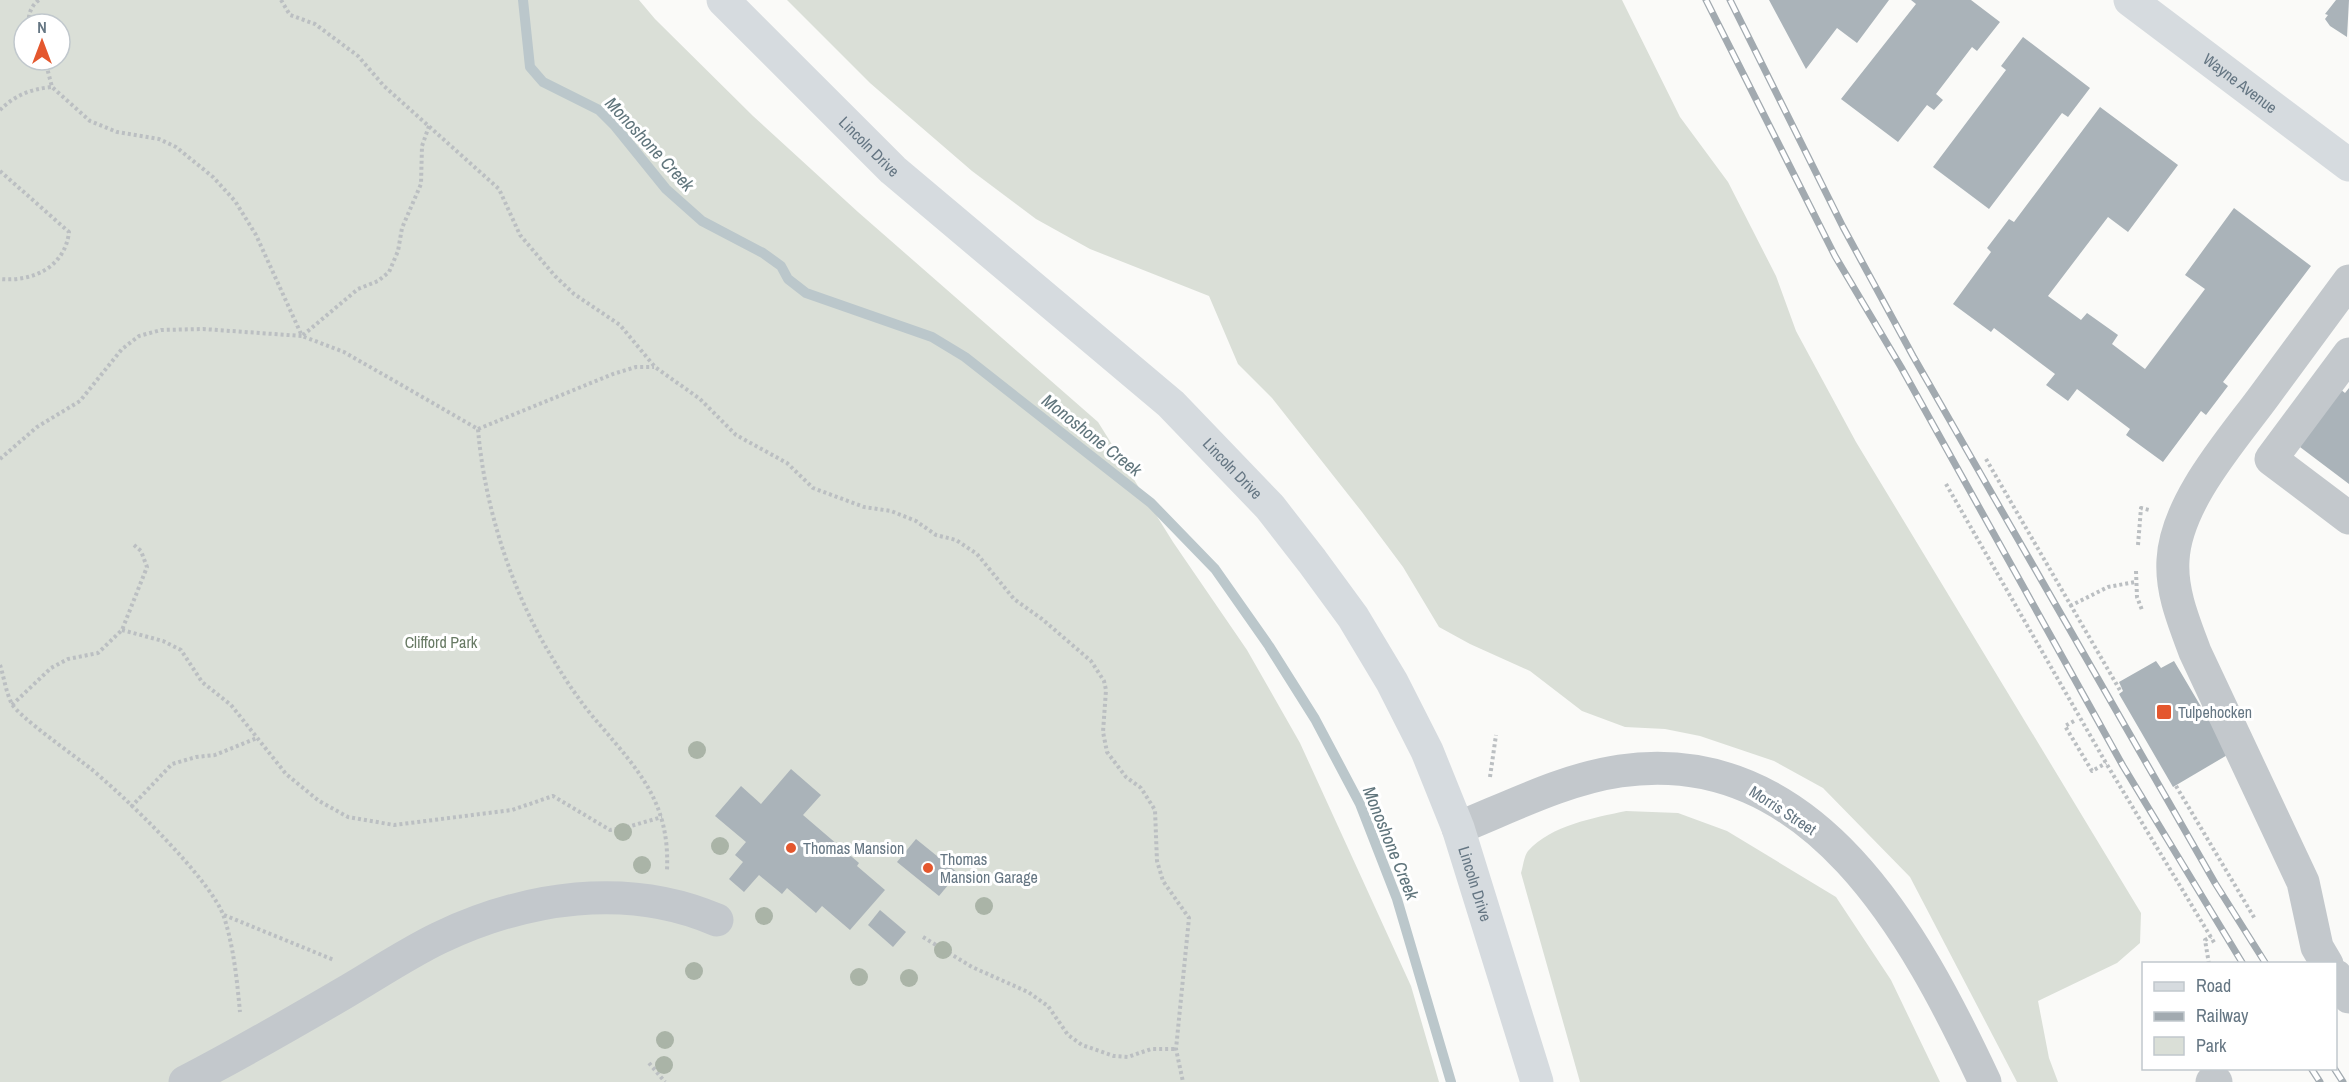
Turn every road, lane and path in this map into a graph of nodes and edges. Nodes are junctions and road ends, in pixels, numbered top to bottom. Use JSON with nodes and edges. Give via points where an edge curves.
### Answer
{"nodes":[{"id":1,"x":39,"y":0,"type":"edge"},
{"id":2,"x":281,"y":0,"type":"edge"},
{"id":3,"x":723,"y":0,"type":"edge"},
{"id":4,"x":2130,"y":0,"type":"edge"},
{"id":5,"x":30,"y":12,"type":"edge"},
{"id":6,"x":48,"y":72,"type":"edge"},
{"id":7,"x":52,"y":87,"type":"junction"},
{"id":8,"x":0,"y":110,"type":"edge"},
{"id":9,"x":429,"y":126,"type":"junction"},
{"id":10,"x":2349,"y":165,"type":"edge"},
{"id":11,"x":0,"y":171,"type":"edge"},
{"id":12,"x":0,"y":279,"type":"edge"},
{"id":13,"x":2349,"y":281,"type":"edge"},
{"id":14,"x":302,"y":336,"type":"junction"},
{"id":15,"x":2349,"y":354,"type":"edge"},
{"id":16,"x":655,"y":367,"type":"junction"},
{"id":17,"x":478,"y":429,"type":"junction"},
{"id":18,"x":0,"y":459,"type":"edge"},
{"id":19,"x":1986,"y":459,"type":"dead end"},
{"id":20,"x":1946,"y":484,"type":"dead end"},
{"id":21,"x":2349,"y":518,"type":"edge"},
{"id":22,"x":134,"y":545,"type":"dead end"},
{"id":23,"x":2135,"y":582,"type":"dead end"},
{"id":24,"x":2070,"y":606,"type":"junction"},
{"id":25,"x":122,"y":630,"type":"junction"},
{"id":26,"x":0,"y":665,"type":"edge"},
{"id":27,"x":2121,"y":692,"type":"dead end"},
{"id":28,"x":12,"y":705,"type":"junction"},
{"id":29,"x":2074,"y":721,"type":"dead end"},
{"id":30,"x":1496,"y":735,"type":"dead end"},
{"id":31,"x":257,"y":738,"type":"junction"},
{"id":32,"x":2106,"y":763,"type":"junction"},
{"id":33,"x":1490,"y":781,"type":"dead end"},
{"id":34,"x":2176,"y":786,"type":"dead end"},
{"id":35,"x":131,"y":807,"type":"junction"},
{"id":36,"x":662,"y":817,"type":"junction"},
{"id":37,"x":1458,"y":828,"type":"junction"},
{"id":38,"x":658,"y":902,"type":"junction"},
{"id":39,"x":223,"y":915,"type":"junction"},
{"id":40,"x":2255,"y":919,"type":"dead end"},
{"id":41,"x":717,"y":920,"type":"dead end"},
{"id":42,"x":923,"y":937,"type":"dead end"},
{"id":43,"x":2211,"y":937,"type":"junction"},
{"id":44,"x":2215,"y":944,"type":"dead end"},
{"id":45,"x":2209,"y":962,"type":"edge"},
{"id":46,"x":2326,"y":962,"type":"edge"},
{"id":47,"x":2337,"y":978,"type":"edge"},
{"id":48,"x":365,"y":981,"type":"junction"},
{"id":49,"x":2349,"y":997,"type":"edge"},
{"id":50,"x":1176,"y":1049,"type":"junction"},
{"id":51,"x":244,"y":1051,"type":"junction"},
{"id":52,"x":649,"y":1063,"type":"dead end"},
{"id":53,"x":185,"y":1082,"type":"edge"},
{"id":54,"x":665,"y":1082,"type":"edge"},
{"id":55,"x":1183,"y":1082,"type":"edge"},
{"id":56,"x":1537,"y":1082,"type":"edge"},
{"id":57,"x":1985,"y":1082,"type":"edge"}],
"edges":[{"from":1,"to":5,"type":"path"},
{"from":2,"to":9,"type":"path","via":[[291,15],[330,33],[358,56],[384,86]]},
{"from":3,"to":37,"type":"main road","name":"Lincoln Drive","via":[[893,170],[1171,404],[1270,507],[1353,617],[1392,682],[1427,751]]},
{"from":4,"to":10,"type":"main road","name":"Wayne Avenue"},
{"from":6,"to":7,"type":"path"},
{"from":7,"to":8,"type":"path","via":[[31,89]]},
{"from":7,"to":14,"type":"path","via":[[90,121],[117,132],[159,139],[176,147],[213,177],[235,201],[256,235]]},
{"from":9,"to":14,"type":"path","via":[[423,146],[421,184],[389,272],[358,289]]},
{"from":9,"to":16,"type":"path","via":[[499,189],[520,235],[555,276],[620,325]]},
{"from":11,"to":12,"type":"path","via":[[69,232],[68,245],[58,262],[40,274]]},
{"from":13,"to":46,"type":"street","via":[[2212,466],[2178,530],[2173,558],[2173,580],[2191,643],[2303,882],[2317,947]]},
{"from":14,"to":17,"type":"path","via":[[344,352]]},
{"from":14,"to":18,"type":"path","via":[[203,329],[161,330],[139,336],[122,349],[80,400],[37,427]]},
{"from":15,"to":21,"type":"street","via":[[2271,459]]},
{"from":16,"to":17,"type":"path","via":[[636,367],[613,374]]},
{"from":16,"to":50,"type":"path","via":[[707,405],[736,435],[787,463],[813,488],[864,507],[899,514],[977,554],[1014,599],[1091,661],[1106,690],[1103,732],[1107,752],[1126,777],[1142,789],[1155,810],[1157,861],[1163,881],[1189,918]]},
{"from":17,"to":36,"type":"path","via":[[490,512],[549,654],[598,723],[645,779]]},
{"from":19,"to":24,"type":"path"},
{"from":20,"to":32,"type":"path"},
{"from":22,"to":25,"type":"path","via":[[147,567]]},
{"from":23,"to":24,"type":"path","via":[[2108,587]]},
{"from":24,"to":27,"type":"path"},
{"from":25,"to":28,"type":"path","via":[[98,653],[68,659],[51,668]]},
{"from":25,"to":31,"type":"path","via":[[164,641],[181,650],[202,682],[231,705]]},
{"from":26,"to":28,"type":"path"},
{"from":28,"to":35,"type":"path","via":[[103,779]]},
{"from":29,"to":32,"type":"path","via":[[2065,726],[2092,771]]},
{"from":30,"to":33,"type":"path"},
{"from":31,"to":35,"type":"path","via":[[215,755],[172,764]]},
{"from":31,"to":36,"type":"path","via":[[286,774],[319,801],[348,817],[394,825],[512,810],[553,796],[610,830]]},
{"from":32,"to":43,"type":"path"},
{"from":34,"to":40,"type":"path"},
{"from":35,"to":39,"type":"path","via":[[195,873]]},
{"from":36,"to":38,"type":"path","via":[[667,858]]},
{"from":37,"to":56,"type":"main road","name":"Lincoln Drive"},
{"from":37,"to":57,"type":"street","name":"Morris Street","via":[[1558,788],[1620,771],[1680,769],[1749,787],[1821,834],[1879,894],[1924,960]]},
{"from":38,"to":41,"type":"street"},
{"from":38,"to":48,"type":"street","via":[[578,897],[531,906],[439,939]]},
{"from":39,"to":48,"type":"path","via":[[335,960]]},
{"from":39,"to":51,"type":"path","via":[[234,960]]},
{"from":42,"to":50,"type":"path","via":[[972,967],[1028,992],[1048,1006],[1068,1035],[1082,1045],[1128,1058],[1151,1049]]},
{"from":43,"to":44,"type":"path"},
{"from":43,"to":45,"type":"path","via":[[2205,940]]},
{"from":47,"to":49,"type":"street"},
{"from":48,"to":51,"type":"street"},
{"from":50,"to":55,"type":"path"},
{"from":51,"to":53,"type":"street"},
{"from":52,"to":54,"type":"path"}]}
